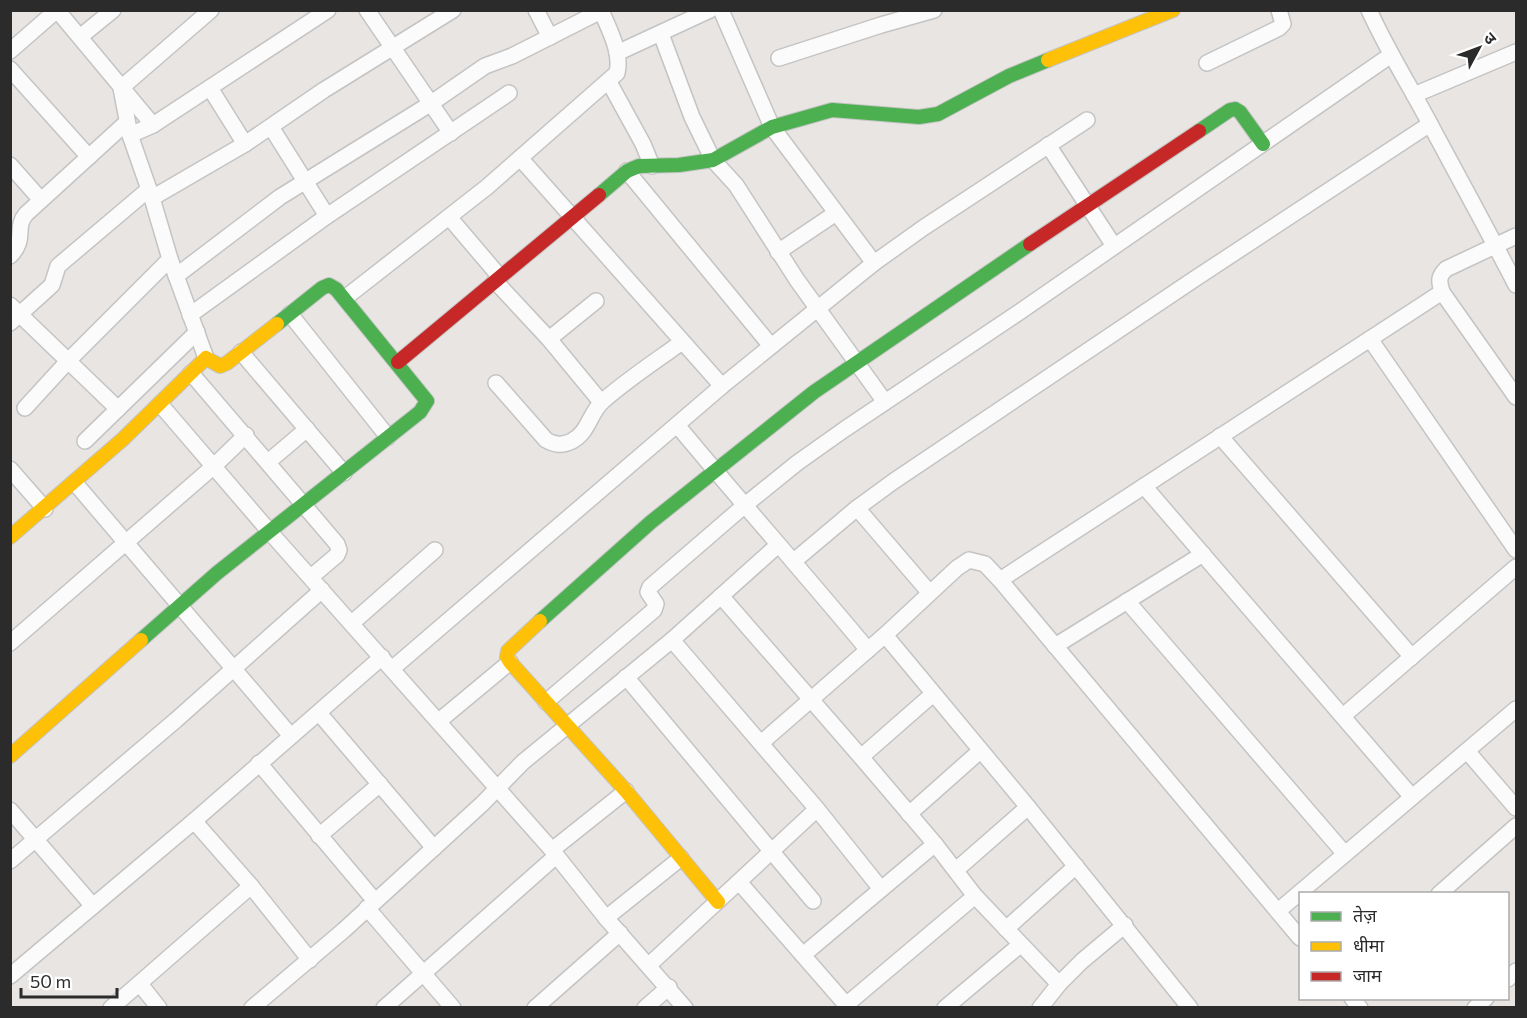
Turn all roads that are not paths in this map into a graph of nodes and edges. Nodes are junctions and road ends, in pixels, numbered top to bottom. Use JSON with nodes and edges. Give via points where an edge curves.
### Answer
{"nodes":[{"id":1,"x":113,"y":10,"type":"edge"},
{"id":2,"x":211,"y":10,"type":"edge"},
{"id":3,"x":328,"y":10,"type":"edge"},
{"id":4,"x":367,"y":10,"type":"edge"},
{"id":5,"x":453,"y":10,"type":"edge"},
{"id":6,"x":536,"y":10,"type":"edge"},
{"id":7,"x":710,"y":10,"type":"edge"},
{"id":8,"x":721,"y":10,"type":"edge"},
{"id":9,"x":934,"y":10,"type":"edge"},
{"id":10,"x":1173,"y":10,"type":"edge"},
{"id":11,"x":1279,"y":10,"type":"edge"},
{"id":12,"x":602,"y":11,"type":"edge"},
{"id":13,"x":1370,"y":11,"type":"edge"},
{"id":14,"x":661,"y":34,"type":"junction"},
{"id":15,"x":80,"y":37,"type":"junction"},
{"id":16,"x":550,"y":37,"type":"junction"},
{"id":17,"x":392,"y":48,"type":"junction"},
{"id":18,"x":10,"y":51,"type":"edge"},
{"id":19,"x":1516,"y":52,"type":"edge"},
{"id":20,"x":617,"y":53,"type":"junction"},
{"id":21,"x":1391,"y":55,"type":"junction"},
{"id":22,"x":779,"y":58,"type":"dead end"},
{"id":23,"x":1207,"y":63,"type":"dead end"},
{"id":24,"x":10,"y":69,"type":"edge"},
{"id":25,"x":609,"y":82,"type":"junction"},
{"id":26,"x":121,"y":88,"type":"junction"},
{"id":27,"x":210,"y":88,"type":"junction"},
{"id":28,"x":509,"y":93,"type":"dead end"},
{"id":29,"x":1414,"y":95,"type":"junction"},
{"id":30,"x":430,"y":104,"type":"junction"},
{"id":31,"x":1087,"y":120,"type":"dead end"},
{"id":32,"x":1430,"y":124,"type":"junction"},
{"id":33,"x":153,"y":125,"type":"junction"},
{"id":34,"x":271,"y":127,"type":"junction"},
{"id":35,"x":772,"y":127,"type":"junction"},
{"id":36,"x":129,"y":128,"type":"junction"},
{"id":37,"x":451,"y":133,"type":"junction"},
{"id":38,"x":245,"y":144,"type":"junction"},
{"id":39,"x":1263,"y":144,"type":"junction"},
{"id":40,"x":1048,"y":145,"type":"junction"},
{"id":41,"x":89,"y":157,"type":"junction"},
{"id":42,"x":520,"y":158,"type":"junction"},
{"id":43,"x":713,"y":160,"type":"junction"},
{"id":44,"x":10,"y":165,"type":"edge"},
{"id":45,"x":652,"y":166,"type":"junction"},
{"id":46,"x":627,"y":171,"type":"junction"},
{"id":47,"x":304,"y":181,"type":"junction"},
{"id":48,"x":151,"y":194,"type":"junction"},
{"id":49,"x":41,"y":200,"type":"junction"},
{"id":50,"x":1086,"y":205,"type":"junction"},
{"id":51,"x":836,"y":213,"type":"junction"},
{"id":52,"x":327,"y":216,"type":"junction"},
{"id":53,"x":449,"y":217,"type":"junction"},
{"id":54,"x":572,"y":217,"type":"junction"},
{"id":55,"x":1516,"y":236,"type":"edge"},
{"id":56,"x":1495,"y":245,"type":"junction"},
{"id":57,"x":1114,"y":246,"type":"junction"},
{"id":58,"x":778,"y":252,"type":"junction"},
{"id":59,"x":10,"y":256,"type":"edge"},
{"id":60,"x":170,"y":260,"type":"junction"},
{"id":61,"x":873,"y":263,"type":"junction"},
{"id":62,"x":176,"y":276,"type":"junction"},
{"id":63,"x":498,"y":279,"type":"junction"},
{"id":64,"x":1516,"y":285,"type":"edge"},
{"id":65,"x":1442,"y":292,"type":"junction"},
{"id":66,"x":345,"y":298,"type":"junction"},
{"id":67,"x":596,"y":302,"type":"dead end"},
{"id":68,"x":819,"y":309,"type":"junction"},
{"id":69,"x":14,"y":314,"type":"edge"},
{"id":70,"x":290,"y":314,"type":"junction"},
{"id":71,"x":190,"y":315,"type":"junction"},
{"id":72,"x":197,"y":332,"type":"junction"},
{"id":73,"x":549,"y":339,"type":"junction"},
{"id":74,"x":1370,"y":339,"type":"junction"},
{"id":75,"x":682,"y":342,"type":"junction"},
{"id":76,"x":771,"y":346,"type":"junction"},
{"id":77,"x":241,"y":352,"type":"junction"},
{"id":78,"x":206,"y":358,"type":"junction"},
{"id":79,"x":68,"y":361,"type":"junction"},
{"id":80,"x":856,"y":361,"type":"junction"},
{"id":81,"x":398,"y":362,"type":"junction"},
{"id":82,"x":191,"y":373,"type":"junction"},
{"id":83,"x":496,"y":382,"type":"dead end"},
{"id":84,"x":722,"y":386,"type":"junction"},
{"id":85,"x":1516,"y":397,"type":"edge"},
{"id":86,"x":601,"y":402,"type":"junction"},
{"id":87,"x":885,"y":402,"type":"junction"},
{"id":88,"x":160,"y":404,"type":"junction"},
{"id":89,"x":25,"y":408,"type":"dead end"},
{"id":90,"x":118,"y":409,"type":"junction"},
{"id":91,"x":677,"y":425,"type":"junction"},
{"id":92,"x":307,"y":429,"type":"junction"},
{"id":93,"x":246,"y":435,"type":"junction"},
{"id":94,"x":1220,"y":436,"type":"junction"},
{"id":95,"x":388,"y":437,"type":"junction"},
{"id":96,"x":85,"y":441,"type":"dead end"},
{"id":97,"x":268,"y":462,"type":"junction"},
{"id":98,"x":214,"y":466,"type":"junction"},
{"id":99,"x":10,"y":469,"type":"edge"},
{"id":100,"x":714,"y":470,"type":"junction"},
{"id":101,"x":344,"y":473,"type":"junction"},
{"id":102,"x":75,"y":483,"type":"junction"},
{"id":103,"x":1144,"y":486,"type":"junction"},
{"id":104,"x":305,"y":504,"type":"junction"},
{"id":105,"x":745,"y":505,"type":"junction"},
{"id":106,"x":857,"y":508,"type":"junction"},
{"id":107,"x":45,"y":509,"type":"junction"},
{"id":108,"x":269,"y":531,"type":"junction"},
{"id":109,"x":10,"y":537,"type":"edge"},
{"id":110,"x":126,"y":543,"type":"junction"},
{"id":111,"x":778,"y":544,"type":"junction"},
{"id":112,"x":435,"y":550,"type":"dead end"},
{"id":113,"x":1516,"y":550,"type":"edge"},
{"id":114,"x":1203,"y":554,"type":"junction"},
{"id":115,"x":794,"y":561,"type":"junction"},
{"id":116,"x":1516,"y":567,"type":"edge"},
{"id":117,"x":311,"y":577,"type":"junction"},
{"id":118,"x":1000,"y":580,"type":"junction"},
{"id":119,"x":322,"y":590,"type":"junction"},
{"id":120,"x":929,"y":592,"type":"junction"},
{"id":121,"x":721,"y":596,"type":"junction"},
{"id":122,"x":1126,"y":601,"type":"junction"},
{"id":123,"x":180,"y":604,"type":"junction"},
{"id":124,"x":352,"y":623,"type":"junction"},
{"id":125,"x":885,"y":635,"type":"junction"},
{"id":126,"x":672,"y":640,"type":"junction"},
{"id":127,"x":10,"y":643,"type":"edge"},
{"id":128,"x":1055,"y":646,"type":"junction"},
{"id":129,"x":868,"y":650,"type":"junction"},
{"id":130,"x":1412,"y":657,"type":"junction"},
{"id":131,"x":387,"y":662,"type":"junction"},
{"id":132,"x":510,"y":662,"type":"junction"},
{"id":133,"x":234,"y":668,"type":"junction"},
{"id":134,"x":626,"y":677,"type":"junction"},
{"id":135,"x":933,"y":694,"type":"junction"},
{"id":136,"x":811,"y":699,"type":"junction"},
{"id":137,"x":546,"y":702,"type":"junction"},
{"id":138,"x":1516,"y":709,"type":"edge"},
{"id":139,"x":319,"y":712,"type":"junction"},
{"id":140,"x":1343,"y":716,"type":"junction"},
{"id":141,"x":440,"y":721,"type":"junction"},
{"id":142,"x":568,"y":726,"type":"junction"},
{"id":143,"x":291,"y":736,"type":"junction"},
{"id":144,"x":761,"y":743,"type":"junction"},
{"id":145,"x":980,"y":751,"type":"junction"},
{"id":146,"x":1467,"y":751,"type":"junction"},
{"id":147,"x":10,"y":756,"type":"edge"},
{"id":148,"x":861,"y":757,"type":"junction"},
{"id":149,"x":259,"y":763,"type":"junction"},
{"id":150,"x":380,"y":784,"type":"junction"},
{"id":151,"x":498,"y":789,"type":"junction"},
{"id":152,"x":626,"y":791,"type":"junction"},
{"id":153,"x":1413,"y":797,"type":"junction"},
{"id":154,"x":1028,"y":807,"type":"junction"},
{"id":155,"x":1516,"y":808,"type":"edge"},
{"id":156,"x":818,"y":809,"type":"junction"},
{"id":157,"x":10,"y":810,"type":"edge"},
{"id":158,"x":909,"y":814,"type":"junction"},
{"id":159,"x":194,"y":821,"type":"junction"},
{"id":160,"x":1516,"y":826,"type":"edge"},
{"id":161,"x":320,"y":836,"type":"junction"},
{"id":162,"x":36,"y":840,"type":"junction"},
{"id":163,"x":935,"y":844,"type":"junction"},
{"id":164,"x":434,"y":848,"type":"junction"},
{"id":165,"x":771,"y":851,"type":"junction"},
{"id":166,"x":554,"y":853,"type":"junction"},
{"id":167,"x":1345,"y":854,"type":"junction"},
{"id":168,"x":681,"y":858,"type":"junction"},
{"id":169,"x":10,"y":861,"type":"edge"},
{"id":170,"x":1076,"y":866,"type":"junction"},
{"id":171,"x":956,"y":870,"type":"junction"},
{"id":172,"x":739,"y":882,"type":"junction"},
{"id":173,"x":251,"y":886,"type":"junction"},
{"id":174,"x":881,"y":889,"type":"junction"},
{"id":175,"x":1300,"y":892,"type":"edge"},
{"id":176,"x":1441,"y":892,"type":"edge"},
{"id":177,"x":1299,"y":893,"type":"edge"},
{"id":178,"x":975,"y":896,"type":"junction"},
{"id":179,"x":813,"y":901,"type":"dead end"},
{"id":180,"x":718,"y":902,"type":"junction"},
{"id":181,"x":371,"y":905,"type":"junction"},
{"id":182,"x":93,"y":906,"type":"junction"},
{"id":183,"x":1278,"y":911,"type":"junction"},
{"id":184,"x":606,"y":918,"type":"junction"},
{"id":185,"x":1125,"y":926,"type":"junction"},
{"id":186,"x":1006,"y":929,"type":"junction"},
{"id":187,"x":620,"y":933,"type":"junction"},
{"id":188,"x":1299,"y":937,"type":"edge"},
{"id":189,"x":1020,"y":945,"type":"junction"},
{"id":190,"x":803,"y":955,"type":"junction"},
{"id":191,"x":310,"y":960,"type":"junction"},
{"id":192,"x":649,"y":965,"type":"junction"},
{"id":193,"x":423,"y":974,"type":"junction"},
{"id":194,"x":10,"y":976,"type":"edge"},
{"id":195,"x":140,"y":984,"type":"junction"},
{"id":196,"x":1059,"y":984,"type":"junction"},
{"id":197,"x":669,"y":987,"type":"junction"},
{"id":198,"x":848,"y":1006,"type":"edge"},
{"id":199,"x":111,"y":1008,"type":"edge"},
{"id":200,"x":159,"y":1008,"type":"edge"},
{"id":201,"x":252,"y":1008,"type":"edge"},
{"id":202,"x":384,"y":1008,"type":"edge"},
{"id":203,"x":453,"y":1008,"type":"edge"},
{"id":204,"x":535,"y":1008,"type":"edge"},
{"id":205,"x":645,"y":1008,"type":"edge"},
{"id":206,"x":685,"y":1008,"type":"edge"},
{"id":207,"x":945,"y":1008,"type":"edge"},
{"id":208,"x":1040,"y":1008,"type":"edge"},
{"id":209,"x":1190,"y":1008,"type":"edge"}],
"edges":[{"from":1,"to":15,"type":"street"},
{"from":2,"to":26,"type":"street"},
{"from":3,"to":27,"type":"street"},
{"from":4,"to":17,"type":"street"},
{"from":5,"to":17,"type":"street"},
{"from":6,"to":16,"type":"street"},
{"from":7,"to":14,"type":"street"},
{"from":8,"to":35,"type":"street"},
{"from":9,"to":22,"type":"street"},
{"from":10,"to":35,"type":"street","via":[[1018,72],[938,114],[919,117],[832,110]]},
{"from":11,"to":23,"type":"street","via":[[1283,20],[1279,28]]},
{"from":12,"to":16,"type":"street"},
{"from":12,"to":20,"type":"street"},
{"from":13,"to":21,"type":"street"},
{"from":14,"to":20,"type":"street"},
{"from":14,"to":43,"type":"street","via":[[692,117]]},
{"from":15,"to":18,"type":"street","via":[[57,10]]},
{"from":15,"to":26,"type":"street"},
{"from":16,"to":30,"type":"street","via":[[513,57],[485,66]]},
{"from":17,"to":30,"type":"street"},
{"from":17,"to":34,"type":"street"},
{"from":19,"to":29,"type":"street"},
{"from":20,"to":25,"type":"street","via":[[617,73]]},
{"from":21,"to":29,"type":"street"},
{"from":21,"to":39,"type":"street"},
{"from":24,"to":41,"type":"street"},
{"from":25,"to":42,"type":"street"},
{"from":25,"to":45,"type":"street"},
{"from":26,"to":33,"type":"street"},
{"from":26,"to":36,"type":"street"},
{"from":27,"to":33,"type":"street"},
{"from":27,"to":38,"type":"street"},
{"from":28,"to":37,"type":"street"},
{"from":29,"to":32,"type":"street"},
{"from":30,"to":37,"type":"street"},
{"from":30,"to":47,"type":"street"},
{"from":31,"to":40,"type":"street"},
{"from":32,"to":56,"type":"street"},
{"from":32,"to":106,"type":"street"},
{"from":33,"to":36,"type":"street"},
{"from":34,"to":38,"type":"street"},
{"from":34,"to":47,"type":"street"},
{"from":35,"to":43,"type":"street"},
{"from":35,"to":51,"type":"street"},
{"from":36,"to":41,"type":"street"},
{"from":36,"to":48,"type":"street"},
{"from":37,"to":52,"type":"street"},
{"from":38,"to":48,"type":"street"},
{"from":39,"to":50,"type":"street","via":[[1240,112],[1230,110]]},
{"from":39,"to":57,"type":"street"},
{"from":40,"to":50,"type":"street"},
{"from":40,"to":61,"type":"street"},
{"from":41,"to":49,"type":"street"},
{"from":42,"to":53,"type":"street"},
{"from":42,"to":54,"type":"street"},
{"from":43,"to":45,"type":"street"},
{"from":43,"to":58,"type":"street","via":[[736,185]]},
{"from":44,"to":49,"type":"street"},
{"from":45,"to":46,"type":"street"},
{"from":46,"to":54,"type":"street"},
{"from":46,"to":76,"type":"street"},
{"from":47,"to":52,"type":"street"},
{"from":47,"to":62,"type":"street"},
{"from":48,"to":60,"type":"street"},
{"from":48,"to":69,"type":"street","via":[[57,266],[52,285]]},
{"from":49,"to":59,"type":"street","via":[[21,220],[19,246]]},
{"from":50,"to":57,"type":"street"},
{"from":50,"to":80,"type":"street"},
{"from":51,"to":58,"type":"street"},
{"from":51,"to":61,"type":"street"},
{"from":52,"to":71,"type":"street"},
{"from":53,"to":63,"type":"street"},
{"from":53,"to":66,"type":"street"},
{"from":54,"to":63,"type":"street"},
{"from":54,"to":75,"type":"street"},
{"from":55,"to":56,"type":"street"},
{"from":56,"to":64,"type":"street"},
{"from":56,"to":65,"type":"street","via":[[1446,269],[1440,275]]},
{"from":57,"to":87,"type":"street"},
{"from":58,"to":68,"type":"street"},
{"from":60,"to":62,"type":"street"},
{"from":60,"to":79,"type":"street"},
{"from":61,"to":68,"type":"street"},
{"from":62,"to":71,"type":"street"},
{"from":63,"to":73,"type":"street"},
{"from":63,"to":81,"type":"street"},
{"from":65,"to":74,"type":"street"},
{"from":65,"to":85,"type":"street"},
{"from":66,"to":70,"type":"street","via":[[329,285]]},
{"from":66,"to":81,"type":"street"},
{"from":67,"to":73,"type":"street"},
{"from":68,"to":76,"type":"street"},
{"from":68,"to":80,"type":"street"},
{"from":69,"to":79,"type":"street"},
{"from":70,"to":77,"type":"street"},
{"from":70,"to":95,"type":"street"},
{"from":71,"to":72,"type":"street"},
{"from":72,"to":78,"type":"street"},
{"from":72,"to":90,"type":"street"},
{"from":73,"to":86,"type":"street"},
{"from":74,"to":94,"type":"street"},
{"from":74,"to":113,"type":"street"},
{"from":75,"to":84,"type":"street"},
{"from":75,"to":86,"type":"street"},
{"from":76,"to":84,"type":"street"},
{"from":77,"to":78,"type":"street","via":[[220,366]]},
{"from":77,"to":92,"type":"street"},
{"from":78,"to":82,"type":"street"},
{"from":79,"to":89,"type":"street"},
{"from":79,"to":90,"type":"street"},
{"from":80,"to":87,"type":"street"},
{"from":80,"to":100,"type":"street"},
{"from":81,"to":95,"type":"street","via":[[427,400],[420,412]]},
{"from":82,"to":88,"type":"street"},
{"from":82,"to":93,"type":"street"},
{"from":83,"to":86,"type":"street","via":[[546,440],[554,444],[573,441]]},
{"from":84,"to":91,"type":"street"},
{"from":87,"to":105,"type":"street","via":[[797,463]]},
{"from":88,"to":98,"type":"street"},
{"from":88,"to":102,"type":"street"},
{"from":90,"to":96,"type":"street"},
{"from":91,"to":100,"type":"street"},
{"from":91,"to":131,"type":"street"},
{"from":92,"to":97,"type":"street"},
{"from":92,"to":101,"type":"street"},
{"from":93,"to":97,"type":"street"},
{"from":93,"to":98,"type":"street"},
{"from":94,"to":103,"type":"street"},
{"from":94,"to":130,"type":"street"},
{"from":95,"to":101,"type":"street"},
{"from":97,"to":104,"type":"street"},
{"from":98,"to":108,"type":"street"},
{"from":98,"to":110,"type":"street"},
{"from":99,"to":107,"type":"street"},
{"from":100,"to":105,"type":"street"},
{"from":100,"to":132,"type":"street","via":[[570,592],[508,651]]},
{"from":101,"to":104,"type":"street"},
{"from":102,"to":107,"type":"street"},
{"from":102,"to":110,"type":"street"},
{"from":103,"to":114,"type":"street"},
{"from":103,"to":118,"type":"street"},
{"from":104,"to":108,"type":"street"},
{"from":104,"to":117,"type":"street","via":[[339,550]]},
{"from":105,"to":111,"type":"street"},
{"from":105,"to":137,"type":"street","via":[[650,587],[654,609]]},
{"from":106,"to":115,"type":"street"},
{"from":106,"to":120,"type":"street"},
{"from":107,"to":109,"type":"street"},
{"from":108,"to":117,"type":"street"},
{"from":108,"to":123,"type":"street"},
{"from":110,"to":123,"type":"street"},
{"from":110,"to":127,"type":"street"},
{"from":111,"to":115,"type":"street"},
{"from":111,"to":121,"type":"street"},
{"from":112,"to":124,"type":"street"},
{"from":114,"to":122,"type":"street"},
{"from":114,"to":140,"type":"street"},
{"from":115,"to":129,"type":"street"},
{"from":116,"to":130,"type":"street"},
{"from":117,"to":119,"type":"street"},
{"from":118,"to":120,"type":"street","via":[[985,564],[969,560]]},
{"from":118,"to":128,"type":"street"},
{"from":119,"to":124,"type":"street"},
{"from":119,"to":133,"type":"street"},
{"from":120,"to":125,"type":"street"},
{"from":121,"to":126,"type":"street"},
{"from":121,"to":136,"type":"street"},
{"from":122,"to":128,"type":"street"},
{"from":122,"to":167,"type":"street"},
{"from":123,"to":133,"type":"street"},
{"from":123,"to":147,"type":"street"},
{"from":124,"to":131,"type":"street"},
{"from":125,"to":129,"type":"street"},
{"from":125,"to":135,"type":"street"},
{"from":126,"to":134,"type":"street"},
{"from":126,"to":144,"type":"street"},
{"from":128,"to":183,"type":"street"},
{"from":129,"to":136,"type":"street"},
{"from":130,"to":140,"type":"street"},
{"from":131,"to":139,"type":"street"},
{"from":131,"to":141,"type":"street"},
{"from":132,"to":137,"type":"street"},
{"from":132,"to":141,"type":"street"},
{"from":133,"to":143,"type":"street"},
{"from":133,"to":162,"type":"street"},
{"from":134,"to":142,"type":"street"},
{"from":134,"to":165,"type":"street"},
{"from":135,"to":145,"type":"street"},
{"from":135,"to":148,"type":"street"},
{"from":136,"to":144,"type":"street"},
{"from":136,"to":148,"type":"street"},
{"from":137,"to":142,"type":"street"},
{"from":138,"to":146,"type":"street"},
{"from":139,"to":143,"type":"street"},
{"from":139,"to":150,"type":"street"},
{"from":140,"to":153,"type":"street"},
{"from":141,"to":151,"type":"street"},
{"from":142,"to":151,"type":"street"},
{"from":142,"to":152,"type":"street"},
{"from":143,"to":149,"type":"street"},
{"from":144,"to":156,"type":"street"},
{"from":145,"to":154,"type":"street"},
{"from":145,"to":158,"type":"street"},
{"from":146,"to":153,"type":"street"},
{"from":146,"to":155,"type":"street"},
{"from":148,"to":158,"type":"street"},
{"from":149,"to":159,"type":"street"},
{"from":149,"to":161,"type":"street"},
{"from":150,"to":161,"type":"street"},
{"from":150,"to":164,"type":"street"},
{"from":151,"to":164,"type":"street"},
{"from":151,"to":166,"type":"street"},
{"from":152,"to":166,"type":"street"},
{"from":152,"to":168,"type":"street"},
{"from":153,"to":167,"type":"street"},
{"from":154,"to":170,"type":"street"},
{"from":154,"to":171,"type":"street"},
{"from":156,"to":165,"type":"street"},
{"from":156,"to":174,"type":"street"},
{"from":157,"to":162,"type":"street"},
{"from":158,"to":163,"type":"street"},
{"from":159,"to":173,"type":"street"},
{"from":159,"to":182,"type":"street"},
{"from":160,"to":176,"type":"street"},
{"from":161,"to":181,"type":"street"},
{"from":162,"to":169,"type":"street"},
{"from":162,"to":182,"type":"street"},
{"from":163,"to":171,"type":"street"},
{"from":163,"to":174,"type":"street"},
{"from":164,"to":181,"type":"street"},
{"from":165,"to":172,"type":"street"},
{"from":165,"to":179,"type":"street"},
{"from":166,"to":184,"type":"street"},
{"from":166,"to":193,"type":"street"},
{"from":167,"to":175,"type":"street"},
{"from":168,"to":180,"type":"street"},
{"from":168,"to":184,"type":"street"},
{"from":170,"to":185,"type":"street"},
{"from":170,"to":186,"type":"street"},
{"from":171,"to":178,"type":"street"},
{"from":172,"to":180,"type":"street"},
{"from":172,"to":190,"type":"street"},
{"from":173,"to":191,"type":"street"},
{"from":173,"to":195,"type":"street"},
{"from":174,"to":190,"type":"street"},
{"from":177,"to":183,"type":"street"},
{"from":178,"to":186,"type":"street"},
{"from":178,"to":198,"type":"street"},
{"from":180,"to":192,"type":"street"},
{"from":181,"to":191,"type":"street"},
{"from":181,"to":193,"type":"street"},
{"from":182,"to":194,"type":"street"},
{"from":183,"to":188,"type":"street"},
{"from":184,"to":187,"type":"street"},
{"from":185,"to":196,"type":"street"},
{"from":185,"to":209,"type":"street"},
{"from":186,"to":189,"type":"street"},
{"from":187,"to":192,"type":"street"},
{"from":187,"to":204,"type":"street"},
{"from":189,"to":196,"type":"street"},
{"from":189,"to":207,"type":"street"},
{"from":190,"to":198,"type":"street"},
{"from":191,"to":201,"type":"street"},
{"from":192,"to":197,"type":"street"},
{"from":193,"to":202,"type":"street"},
{"from":193,"to":203,"type":"street"},
{"from":195,"to":199,"type":"street"},
{"from":195,"to":200,"type":"street"},
{"from":196,"to":208,"type":"street"},
{"from":197,"to":205,"type":"street"},
{"from":197,"to":206,"type":"street"}]}
